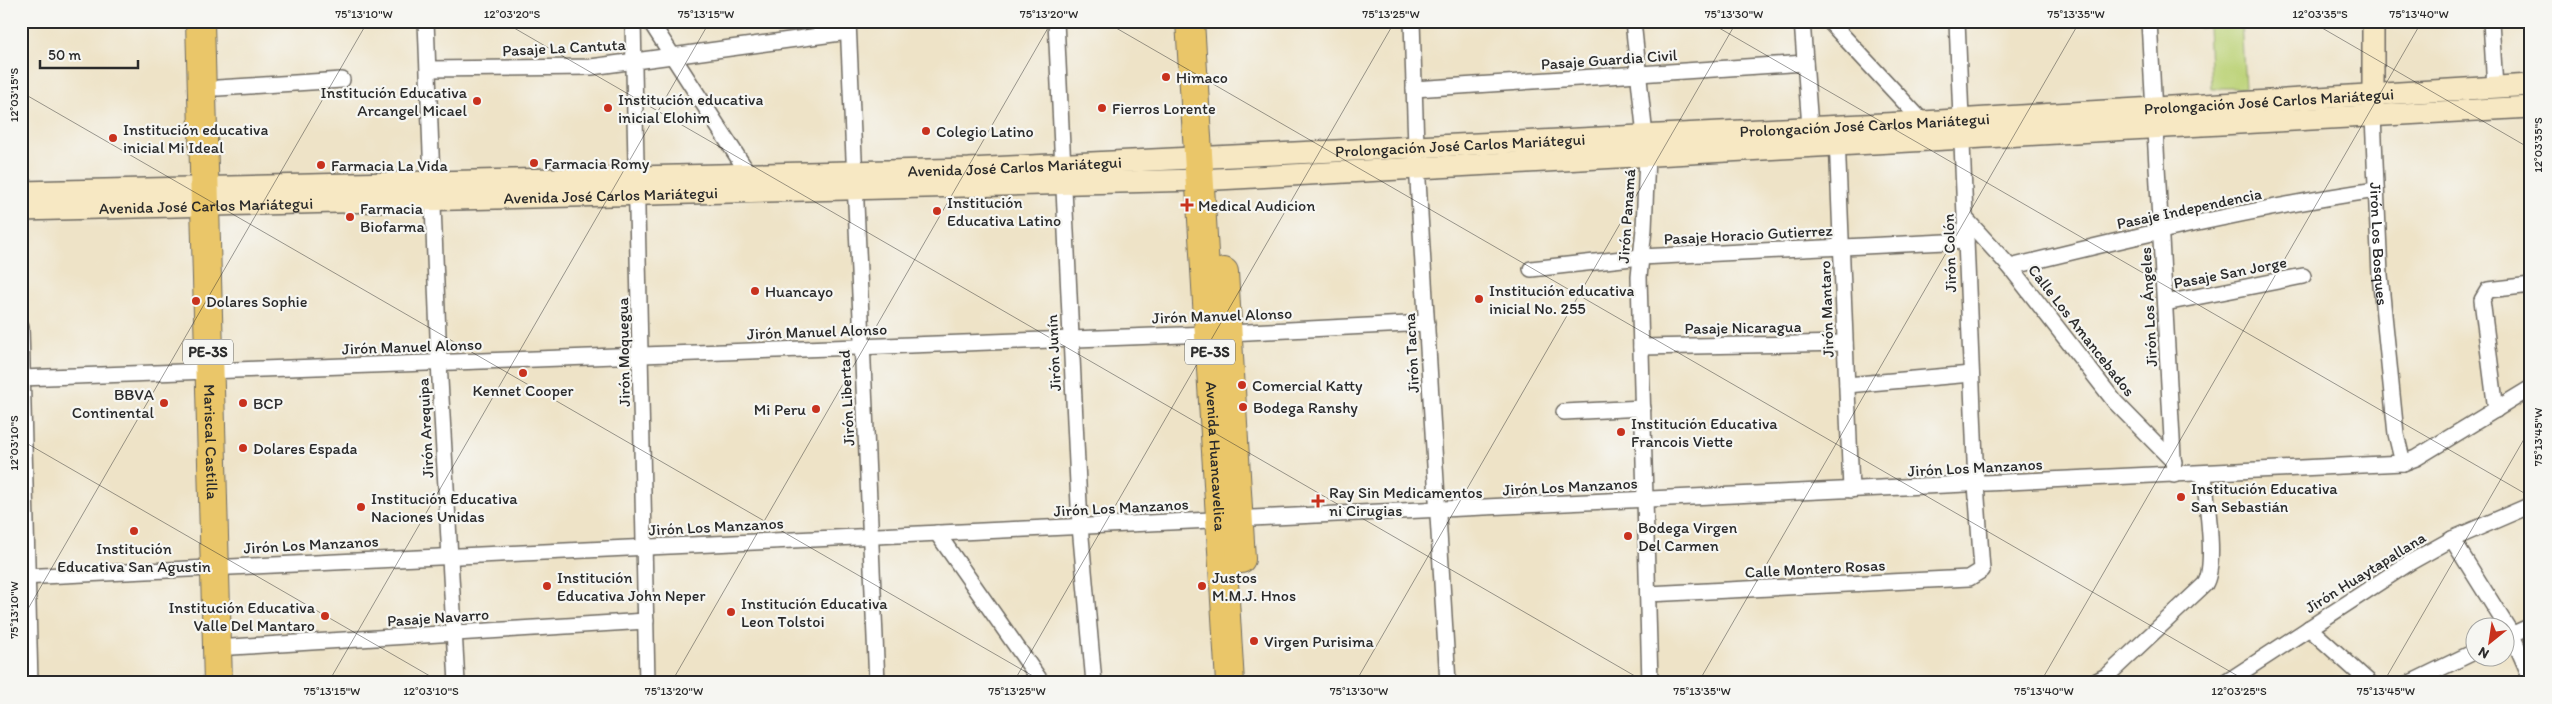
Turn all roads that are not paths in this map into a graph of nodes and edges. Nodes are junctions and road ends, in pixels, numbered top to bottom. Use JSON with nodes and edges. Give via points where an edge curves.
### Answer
{"nodes":[{"id":1,"x":200,"y":21,"type":"edge"},
{"id":2,"x":217,"y":21,"type":"edge"},
{"id":3,"x":426,"y":21,"type":"edge"},
{"id":4,"x":633,"y":21,"type":"edge"},
{"id":5,"x":650,"y":21,"type":"edge"},
{"id":6,"x":1056,"y":21,"type":"edge"},
{"id":7,"x":1190,"y":21,"type":"edge"},
{"id":8,"x":1209,"y":21,"type":"edge"},
{"id":9,"x":1412,"y":21,"type":"edge"},
{"id":10,"x":1633,"y":21,"type":"edge"},
{"id":11,"x":1802,"y":21,"type":"edge"},
{"id":12,"x":1829,"y":21,"type":"edge"},
{"id":13,"x":1957,"y":21,"type":"edge"},
{"id":14,"x":2149,"y":21,"type":"edge"},
{"id":15,"x":2373,"y":21,"type":"edge"},
{"id":16,"x":2490,"y":21,"type":"edge"},
{"id":17,"x":848,"y":27,"type":"edge"},
{"id":18,"x":672,"y":54,"type":"junction"},
{"id":19,"x":634,"y":62,"type":"junction"},
{"id":20,"x":1805,"y":63,"type":"junction"},
{"id":21,"x":429,"y":69,"type":"junction"},
{"id":22,"x":1638,"y":74,"type":"junction"},
{"id":23,"x":342,"y":80,"type":"dead end"},
{"id":24,"x":2531,"y":85,"type":"edge"},
{"id":25,"x":218,"y":88,"type":"junction"},
{"id":26,"x":2496,"y":88,"type":"junction"},
{"id":27,"x":1414,"y":90,"type":"junction"},
{"id":28,"x":2372,"y":95,"type":"junction"},
{"id":29,"x":2154,"y":107,"type":"junction"},
{"id":30,"x":2531,"y":107,"type":"edge"},
{"id":31,"x":2373,"y":116,"type":"junction"},
{"id":32,"x":1923,"y":122,"type":"junction"},
{"id":33,"x":1810,"y":127,"type":"junction"},
{"id":34,"x":2155,"y":128,"type":"junction"},
{"id":35,"x":1962,"y":129,"type":"junction"},
{"id":36,"x":1837,"y":136,"type":"junction"},
{"id":37,"x":1646,"y":146,"type":"junction"},
{"id":38,"x":1416,"y":147,"type":"junction"},
{"id":39,"x":1208,"y":168,"type":"junction"},
{"id":40,"x":1417,"y":168,"type":"junction"},
{"id":41,"x":748,"y":173,"type":"junction"},
{"id":42,"x":1061,"y":174,"type":"junction"},
{"id":43,"x":854,"y":180,"type":"junction"},
{"id":44,"x":637,"y":185,"type":"junction"},
{"id":45,"x":435,"y":190,"type":"junction"},
{"id":46,"x":2376,"y":190,"type":"junction"},
{"id":47,"x":21,"y":192,"type":"edge"},
{"id":48,"x":212,"y":196,"type":"junction"},
{"id":49,"x":21,"y":210,"type":"edge"},
{"id":50,"x":1966,"y":218,"type":"junction"},
{"id":51,"x":2161,"y":230,"type":"junction"},
{"id":52,"x":1966,"y":241,"type":"junction"},
{"id":53,"x":1841,"y":247,"type":"junction"},
{"id":54,"x":1641,"y":257,"type":"junction"},
{"id":55,"x":2010,"y":267,"type":"junction"},
{"id":56,"x":1531,"y":268,"type":"dead end"},
{"id":57,"x":2303,"y":276,"type":"dead end"},
{"id":58,"x":2531,"y":285,"type":"edge"},
{"id":59,"x":2165,"y":303,"type":"junction"},
{"id":60,"x":1427,"y":323,"type":"junction"},
{"id":61,"x":21,"y":327,"type":"edge"},
{"id":62,"x":1218,"y":333,"type":"junction"},
{"id":63,"x":1070,"y":339,"type":"junction"},
{"id":64,"x":1845,"y":343,"type":"junction"},
{"id":65,"x":862,"y":347,"type":"junction"},
{"id":66,"x":1641,"y":347,"type":"junction"},
{"id":67,"x":641,"y":355,"type":"junction"},
{"id":68,"x":439,"y":362,"type":"junction"},
{"id":69,"x":217,"y":371,"type":"junction"},
{"id":70,"x":1971,"y":374,"type":"junction"},
{"id":71,"x":22,"y":378,"type":"edge"},
{"id":72,"x":1847,"y":386,"type":"junction"},
{"id":73,"x":2531,"y":388,"type":"edge"},
{"id":74,"x":1643,"y":408,"type":"junction"},
{"id":75,"x":2496,"y":410,"type":"junction"},
{"id":76,"x":1564,"y":412,"type":"dead end"},
{"id":77,"x":2410,"y":461,"type":"junction"},
{"id":78,"x":2174,"y":469,"type":"junction"},
{"id":79,"x":2204,"y":474,"type":"junction"},
{"id":80,"x":1976,"y":484,"type":"junction"},
{"id":81,"x":1851,"y":490,"type":"junction"},
{"id":82,"x":1646,"y":500,"type":"junction"},
{"id":83,"x":2531,"y":505,"type":"edge"},
{"id":84,"x":1438,"y":510,"type":"junction"},
{"id":85,"x":1230,"y":520,"type":"junction"},
{"id":86,"x":1080,"y":526,"type":"junction"},
{"id":87,"x":937,"y":533,"type":"junction"},
{"id":88,"x":870,"y":536,"type":"junction"},
{"id":89,"x":2452,"y":539,"type":"junction"},
{"id":90,"x":644,"y":546,"type":"junction"},
{"id":91,"x":450,"y":555,"type":"junction"},
{"id":92,"x":222,"y":566,"type":"junction"},
{"id":93,"x":1982,"y":570,"type":"joint"},
{"id":94,"x":24,"y":576,"type":"edge"},
{"id":95,"x":1648,"y":594,"type":"junction"},
{"id":96,"x":2496,"y":616,"type":"edge"},
{"id":97,"x":646,"y":621,"type":"junction"},
{"id":98,"x":2531,"y":626,"type":"edge"},
{"id":99,"x":2309,"y":628,"type":"junction"},
{"id":100,"x":454,"y":633,"type":"junction"},
{"id":101,"x":2514,"y":634,"type":"edge"},
{"id":102,"x":232,"y":647,"type":"junction"},
{"id":103,"x":2514,"y":648,"type":"edge"},
{"id":104,"x":2464,"y":657,"type":"edge"},
{"id":105,"x":2531,"y":678,"type":"edge"},
{"id":106,"x":30,"y":683,"type":"edge"},
{"id":107,"x":218,"y":683,"type":"edge"},
{"id":108,"x":233,"y":683,"type":"edge"},
{"id":109,"x":457,"y":683,"type":"edge"},
{"id":110,"x":647,"y":683,"type":"edge"},
{"id":111,"x":877,"y":683,"type":"edge"},
{"id":112,"x":1042,"y":683,"type":"edge"},
{"id":113,"x":1094,"y":683,"type":"edge"},
{"id":114,"x":1230,"y":683,"type":"edge"},
{"id":115,"x":1246,"y":683,"type":"edge"},
{"id":116,"x":1448,"y":683,"type":"edge"},
{"id":117,"x":1650,"y":683,"type":"edge"},
{"id":118,"x":2093,"y":683,"type":"edge"},
{"id":119,"x":2225,"y":683,"type":"edge"},
{"id":120,"x":2370,"y":683,"type":"edge"},
{"id":121,"x":2410,"y":683,"type":"edge"}],
"edges":[{"from":1,"to":48,"type":"highway","name":"Mariscal Castilla","number":"PE-3S"},
{"from":2,"to":25,"type":"highway","name":"Mariscal Castilla","number":"PE-3S"},
{"from":3,"to":21,"type":"street","name":"Jirón Arequipa"},
{"from":4,"to":19,"type":"street","name":"Jirón Moquegua"},
{"from":5,"to":18,"type":"street"},
{"from":6,"to":42,"type":"street","name":"Jirón Junín"},
{"from":7,"to":39,"type":"highway","name":"Avenida Huancavelica","number":"PE-3S"},
{"from":8,"to":39,"type":"highway","name":"Avenida Huancavelica","number":"PE-3S"},
{"from":9,"to":27,"type":"street","name":"Jirón Tacna"},
{"from":10,"to":22,"type":"street","name":"Jirón Panamá"},
{"from":11,"to":20,"type":"street"},
{"from":12,"to":32,"type":"street"},
{"from":13,"to":35,"type":"street","name":"Jirón Colón"},
{"from":14,"to":29,"type":"street","name":"Jirón Los Ángeles"},
{"from":15,"to":28,"type":"street","name":"Jirón Los Bosques"},
{"from":16,"to":26,"type":"street"},
{"from":17,"to":18,"type":"street","name":"Pasaje La Cantuta"},
{"from":17,"to":43,"type":"street","name":"Jirón Libertad"},
{"from":18,"to":19,"type":"street","name":"Pasaje La Cantuta"},
{"from":18,"to":41,"type":"street"},
{"from":19,"to":21,"type":"street","name":"Pasaje La Cantuta","via":[[591,67]]},
{"from":19,"to":44,"type":"street","name":"Jirón Moquegua"},
{"from":20,"to":22,"type":"street","name":"Pasaje Guardia Civil"},
{"from":20,"to":33,"type":"street"},
{"from":21,"to":45,"type":"street","name":"Jirón Arequipa"},
{"from":22,"to":27,"type":"street","name":"Pasaje Guardia Civil"},
{"from":22,"to":37,"type":"street","name":"Jirón Panamá"},
{"from":23,"to":25,"type":"street"},
{"from":24,"to":26,"type":"street","name":"Prolongación José Carlos Mariátegui"},
{"from":25,"to":48,"type":"highway","name":"Mariscal Castilla","number":"PE-3S"},
{"from":26,"to":28,"type":"street","name":"Prolongación José Carlos Mariátegui"},
{"from":27,"to":38,"type":"street","name":"Jirón Tacna"},
{"from":28,"to":29,"type":"street","name":"Prolongación José Carlos Mariátegui"},
{"from":28,"to":31,"type":"street","name":"Jirón Los Bosques"},
{"from":29,"to":34,"type":"street","name":"Jirón Los Ángeles"},
{"from":29,"to":35,"type":"street","name":"Prolongación José Carlos Mariátegui"},
{"from":30,"to":31,"type":"street","name":"Prolongación José Carlos Mariátegui"},
{"from":31,"to":34,"type":"street","name":"Prolongación José Carlos Mariátegui"},
{"from":31,"to":46,"type":"street","name":"Jirón Los Bosques"},
{"from":32,"to":35,"type":"street","name":"Prolongación José Carlos Mariátegui"},
{"from":32,"to":36,"type":"street","name":"Prolongación José Carlos Mariátegui"},
{"from":33,"to":36,"type":"street","name":"Prolongación José Carlos Mariátegui"},
{"from":33,"to":37,"type":"street","name":"Prolongación José Carlos Mariátegui"},
{"from":34,"to":35,"type":"street","name":"Prolongación José Carlos Mariátegui"},
{"from":34,"to":51,"type":"street","name":"Jirón Los Ángeles"},
{"from":35,"to":36,"type":"street","name":"Prolongación José Carlos Mariátegui"},
{"from":35,"to":50,"type":"street","name":"Jirón Colón"},
{"from":36,"to":37,"type":"street","name":"Prolongación José Carlos Mariátegui"},
{"from":36,"to":53,"type":"street","name":"Jirón Mantaro"},
{"from":37,"to":38,"type":"street","name":"Prolongación José Carlos Mariátegui"},
{"from":37,"to":40,"type":"street","name":"Prolongación José Carlos Mariátegui"},
{"from":37,"to":54,"type":"street","name":"Jirón Panamá"},
{"from":38,"to":39,"type":"street","name":"Prolongación José Carlos Mariátegui"},
{"from":38,"to":40,"type":"street","name":"Jirón Tacna"},
{"from":39,"to":40,"type":"street","name":"Prolongación José Carlos Mariátegui"},
{"from":39,"to":42,"type":"street","name":"Avenida José Carlos Mariátegui"},
{"from":39,"to":62,"type":"highway","name":"Avenida Huancavelica","number":"PE-3S"},
{"from":40,"to":60,"type":"street","name":"Jirón Tacna"},
{"from":41,"to":43,"type":"street","name":"Avenida José Carlos Mariátegui"},
{"from":41,"to":44,"type":"street","name":"Avenida José Carlos Mariátegui"},
{"from":42,"to":43,"type":"street","name":"Avenida José Carlos Mariátegui"},
{"from":42,"to":63,"type":"street","name":"Jirón Junín"},
{"from":43,"to":44,"type":"street","name":"Avenida José Carlos Mariátegui"},
{"from":43,"to":65,"type":"street","name":"Jirón Libertad"},
{"from":44,"to":45,"type":"street","name":"Avenida José Carlos Mariátegui"},
{"from":44,"to":67,"type":"street","name":"Jirón Moquegua"},
{"from":45,"to":48,"type":"street","name":"Avenida José Carlos Mariátegui"},
{"from":45,"to":68,"type":"street","name":"Jirón Arequipa"},
{"from":46,"to":51,"type":"street","name":"Pasaje Independencia","via":[[2307,200]]},
{"from":46,"to":77,"type":"street","name":"Jirón Los Bosques","via":[[2380,275],[2396,434]]},
{"from":47,"to":48,"type":"street","name":"Avenida José Carlos Mariátegui"},
{"from":48,"to":49,"type":"street","name":"Avenida José Carlos Mariátegui"},
{"from":48,"to":69,"type":"highway","name":"Mariscal Castilla","number":"PE-3S"},
{"from":50,"to":52,"type":"street","name":"Jirón Colón"},
{"from":50,"to":55,"type":"street","name":"Calle Los Amancebados"},
{"from":51,"to":55,"type":"street","name":"Pasaje Independencia"},
{"from":51,"to":59,"type":"street","name":"Jirón Los Ángeles"},
{"from":52,"to":53,"type":"street","name":"Pasaje Horacio Gutierrez"},
{"from":52,"to":70,"type":"street","name":"Jirón Colón"},
{"from":53,"to":54,"type":"street","name":"Pasaje Horacio Gutierrez"},
{"from":53,"to":64,"type":"street","name":"Jirón Mantaro"},
{"from":54,"to":56,"type":"street","name":"Pasaje Horacio Gutierrez"},
{"from":54,"to":66,"type":"street","name":"Jirón Panamá"},
{"from":55,"to":78,"type":"street","name":"Calle Los Amancebados","via":[[2115,402]]},
{"from":57,"to":59,"type":"street","name":"Pasaje San Jorge"},
{"from":58,"to":75,"type":"street","via":[[2488,290],[2482,300]]},
{"from":59,"to":78,"type":"street","name":"Jirón Los Ángeles"},
{"from":60,"to":62,"type":"street","name":"Jirón Manuel Alonso"},
{"from":60,"to":84,"type":"street","name":"Jirón Tacna"},
{"from":61,"to":71,"type":"street"},
{"from":62,"to":63,"type":"street","name":"Jirón Manuel Alonso"},
{"from":62,"to":85,"type":"highway","name":"Avenida Huancavelica","number":"PE-3S"},
{"from":63,"to":65,"type":"street","name":"Jirón Manuel Alonso"},
{"from":63,"to":86,"type":"street","name":"Jirón Junín"},
{"from":64,"to":66,"type":"street","name":"Pasaje Nicaragua"},
{"from":64,"to":72,"type":"street","name":"Jirón Mantaro"},
{"from":65,"to":67,"type":"street","name":"Jirón Manuel Alonso"},
{"from":65,"to":88,"type":"street","name":"Jirón Libertad"},
{"from":66,"to":74,"type":"street","name":"Jirón Panamá"},
{"from":67,"to":68,"type":"street","name":"Jirón Manuel Alonso"},
{"from":67,"to":90,"type":"street","name":"Jirón Moquegua"},
{"from":68,"to":69,"type":"street","name":"Jirón Manuel Alonso"},
{"from":68,"to":91,"type":"street","name":"Jirón Arequipa"},
{"from":69,"to":71,"type":"street","name":"Jirón Manuel Alonso"},
{"from":69,"to":92,"type":"highway","name":"Mariscal Castilla","number":"PE-3S"},
{"from":70,"to":72,"type":"street"},
{"from":70,"to":80,"type":"street","name":"Jirón Colón"},
{"from":71,"to":94,"type":"street"},
{"from":72,"to":81,"type":"street","name":"Jirón Mantaro"},
{"from":73,"to":75,"type":"street","name":"Jirón Los Manzanos"},
{"from":74,"to":76,"type":"street"},
{"from":74,"to":82,"type":"street","name":"Jirón Panamá"},
{"from":75,"to":77,"type":"street","name":"Jirón Los Manzanos"},
{"from":77,"to":79,"type":"street","name":"Jirón Los Manzanos"},
{"from":78,"to":79,"type":"street","name":"Jirón Los Manzanos"},
{"from":78,"to":80,"type":"street","name":"Jirón Los Manzanos"},
{"from":79,"to":118,"type":"street","via":[[2211,560],[2209,578],[2108,675]]},
{"from":80,"to":81,"type":"street","name":"Jirón Los Manzanos"},
{"from":80,"to":93,"type":"street","name":"Jirón Colón"},
{"from":81,"to":82,"type":"street","name":"Jirón Los Manzanos"},
{"from":82,"to":84,"type":"street","name":"Jirón Los Manzanos"},
{"from":82,"to":95,"type":"street","name":"Jirón Panamá"},
{"from":83,"to":89,"type":"street","name":"Jirón Huaytapallana"},
{"from":84,"to":85,"type":"street","name":"Jirón Los Manzanos"},
{"from":84,"to":116,"type":"street","name":"Jirón Tacna"},
{"from":85,"to":86,"type":"street","name":"Jirón Los Manzanos"},
{"from":85,"to":114,"type":"highway","name":"Avenida Huancavelica","number":"PE-3S"},
{"from":85,"to":115,"type":"highway","name":"Avenida Huancavelica","number":"PE-3S"},
{"from":86,"to":87,"type":"street","name":"Jirón Los Manzanos"},
{"from":86,"to":113,"type":"street","name":"Jirón Junín"},
{"from":87,"to":88,"type":"street","name":"Jirón Los Manzanos"},
{"from":87,"to":112,"type":"street"},
{"from":88,"to":90,"type":"street","name":"Jirón Los Manzanos"},
{"from":88,"to":111,"type":"street","name":"Jirón Libertad"},
{"from":89,"to":96,"type":"street"},
{"from":89,"to":99,"type":"street","name":"Jirón Huaytapallana","via":[[2409,562]]},
{"from":90,"to":91,"type":"street","name":"Jirón Los Manzanos"},
{"from":90,"to":97,"type":"street","name":"Jirón Moquegua"},
{"from":91,"to":92,"type":"street","name":"Jirón Los Manzanos"},
{"from":91,"to":100,"type":"street","name":"Jirón Arequipa"},
{"from":92,"to":94,"type":"street","name":"Jirón Los Manzanos"},
{"from":92,"to":102,"type":"highway","name":"Mariscal Castilla","number":"PE-3S"},
{"from":92,"to":107,"type":"highway","name":"Mariscal Castilla","number":"PE-3S"},
{"from":93,"to":95,"type":"street","name":"Calle Montero Rosas","via":[[1969,578]]},
{"from":94,"to":106,"type":"street"},
{"from":95,"to":117,"type":"street","name":"Jirón Panamá"},
{"from":97,"to":100,"type":"street","name":"Pasaje Navarro"},
{"from":97,"to":110,"type":"street","name":"Jirón Moquegua"},
{"from":98,"to":101,"type":"street"},
{"from":99,"to":119,"type":"street","name":"Jirón Huaytapallana"},
{"from":99,"to":120,"type":"street"},
{"from":100,"to":102,"type":"street","name":"Pasaje Navarro"},
{"from":100,"to":109,"type":"street","name":"Jirón Arequipa"},
{"from":102,"to":108,"type":"highway","name":"Mariscal Castilla","number":"PE-3S"},
{"from":103,"to":105,"type":"street"},
{"from":104,"to":121,"type":"street"}]}
